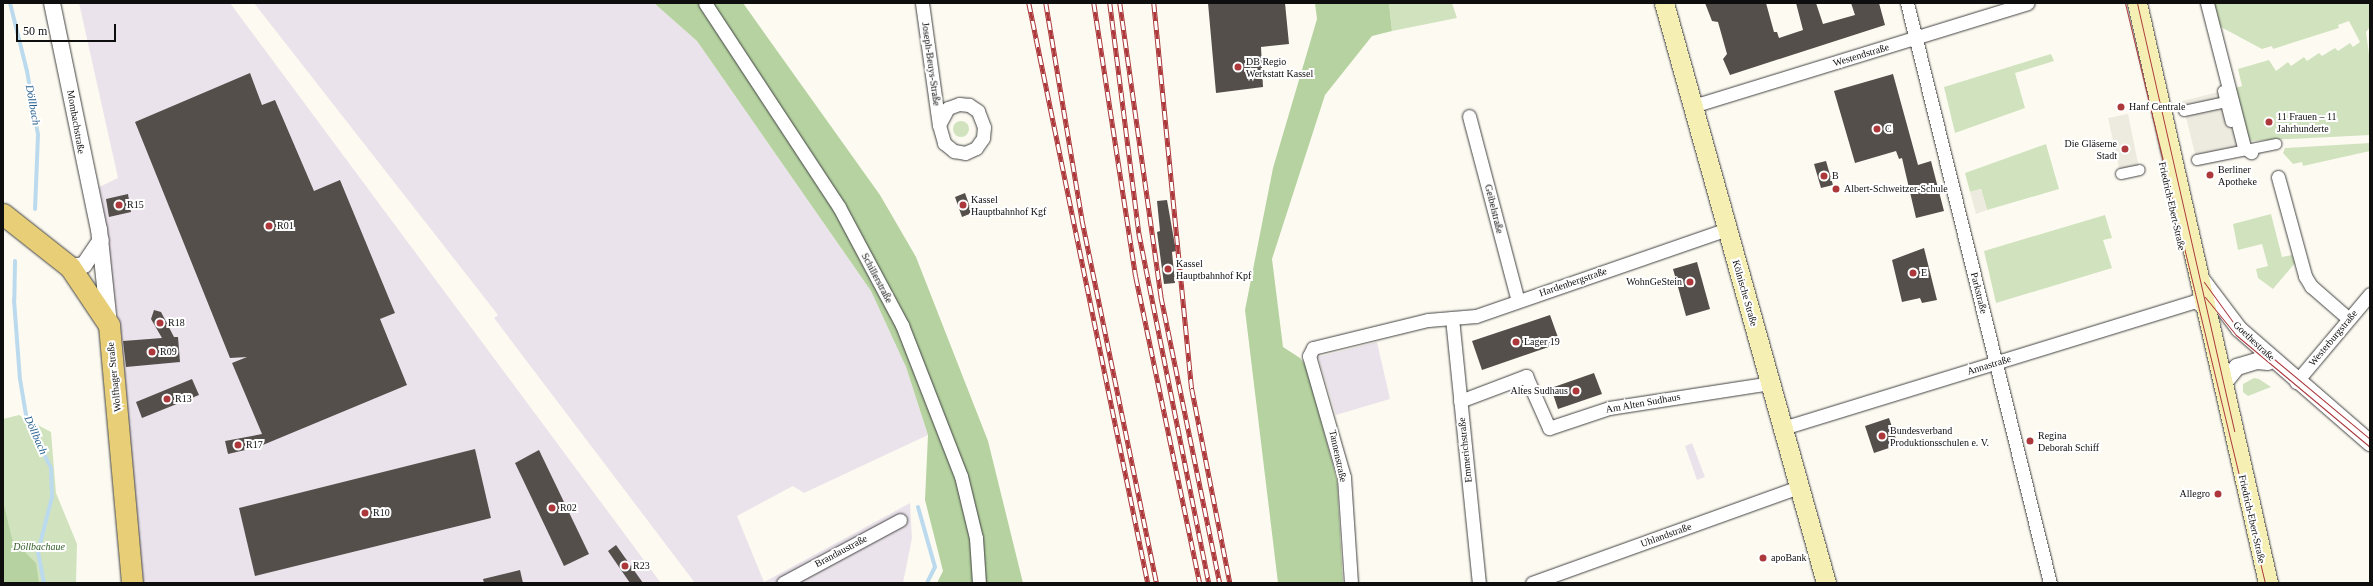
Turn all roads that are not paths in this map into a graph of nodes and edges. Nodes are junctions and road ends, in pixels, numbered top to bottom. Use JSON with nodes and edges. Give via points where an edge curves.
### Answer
{"nodes":[{"id":1,"x":52,"y":3,"type":"edge"},
{"id":2,"x":705,"y":3,"type":"edge"},
{"id":3,"x":922,"y":3,"type":"edge"},
{"id":4,"x":1664,"y":3,"type":"edge"},
{"id":5,"x":1907,"y":3,"type":"edge"},
{"id":6,"x":2028,"y":3,"type":"edge"},
{"id":7,"x":2125,"y":3,"type":"edge"},
{"id":8,"x":2137,"y":3,"type":"edge"},
{"id":9,"x":2207,"y":3,"type":"edge"},
{"id":10,"x":1916,"y":37,"type":"junction"},
{"id":11,"x":2223,"y":91,"type":"dead end"},
{"id":12,"x":2226,"y":102,"type":"junction"},
{"id":13,"x":1693,"y":106,"type":"junction"},
{"id":14,"x":2184,"y":112,"type":"dead end"},
{"id":15,"x":1469,"y":116,"type":"dead end"},
{"id":16,"x":939,"y":125,"type":"dead end"},
{"id":17,"x":2276,"y":144,"type":"dead end"},
{"id":18,"x":2243,"y":153,"type":"junction"},
{"id":19,"x":2197,"y":160,"type":"dead end"},
{"id":20,"x":2140,"y":170,"type":"dead end"},
{"id":21,"x":2121,"y":174,"type":"dead end"},
{"id":22,"x":2278,"y":177,"type":"dead end"},
{"id":23,"x":3,"y":214,"type":"edge"},
{"id":24,"x":1728,"y":229,"type":"junction"},
{"id":25,"x":100,"y":240,"type":"junction"},
{"id":26,"x":70,"y":267,"type":"junction"},
{"id":27,"x":2198,"y":294,"type":"junction"},
{"id":28,"x":2370,"y":294,"type":"edge"},
{"id":29,"x":1518,"y":301,"type":"junction"},
{"id":30,"x":1452,"y":318,"type":"junction"},
{"id":31,"x":2349,"y":319,"type":"junction"},
{"id":32,"x":109,"y":325,"type":"junction"},
{"id":33,"x":1309,"y":356,"type":"joint"},
{"id":34,"x":1996,"y":362,"type":"junction"},
{"id":35,"x":2268,"y":362,"type":"junction"},
{"id":36,"x":2296,"y":382,"type":"junction"},
{"id":37,"x":1770,"y":383,"type":"junction"},
{"id":38,"x":2224,"y":383,"type":"junction"},
{"id":39,"x":1460,"y":401,"type":"junction"},
{"id":40,"x":2226,"y":408,"type":"junction"},
{"id":41,"x":1783,"y":428,"type":"junction"},
{"id":42,"x":2370,"y":443,"type":"edge"},
{"id":43,"x":1799,"y":487,"type":"junction"},
{"id":44,"x":900,"y":520,"type":"dead end"},
{"id":45,"x":132,"y":583,"type":"edge"},
{"id":46,"x":783,"y":583,"type":"edge"},
{"id":47,"x":979,"y":583,"type":"edge"},
{"id":48,"x":1351,"y":583,"type":"edge"},
{"id":49,"x":1479,"y":583,"type":"edge"},
{"id":50,"x":1532,"y":583,"type":"edge"},
{"id":51,"x":1826,"y":583,"type":"edge"},
{"id":52,"x":2050,"y":583,"type":"edge"},
{"id":53,"x":2268,"y":583,"type":"edge"}],
"edges":[{"from":1,"to":25,"type":"street","name":"Mombachstraße"},
{"from":2,"to":47,"type":"street","name":"Schillerstraße","via":[[839,207],[902,324],[961,476],[976,538]]},
{"from":3,"to":16,"type":"street","name":"Joseph-Beuys-Straße"},
{"from":4,"to":13,"type":"main road","name":"Kölnische Straße"},
{"from":5,"to":10,"type":"street","name":"Parkstraße"},
{"from":6,"to":10,"type":"street","name":"Westendstraße"},
{"from":7,"to":27,"type":"main road","name":"Friedrich-Ebert-Straße"},
{"from":8,"to":27,"type":"main road","name":"Friedrich-Ebert-Straße"},
{"from":9,"to":18,"type":"street","via":[[2244,147]]},
{"from":10,"to":13,"type":"street","name":"Westendstraße"},
{"from":10,"to":34,"type":"street","name":"Parkstraße"},
{"from":11,"to":12,"type":"street"},
{"from":12,"to":14,"type":"street"},
{"from":12,"to":18,"type":"street"},
{"from":13,"to":24,"type":"main road","name":"Kölnische Straße"},
{"from":15,"to":29,"type":"street","name":"Geibelstraße"},
{"from":17,"to":18,"type":"street"},
{"from":18,"to":19,"type":"street"},
{"from":20,"to":21,"type":"street"},
{"from":22,"to":31,"type":"street","via":[[2305,276],[2311,286]]},
{"from":23,"to":26,"type":"main road","name":"Wolfhager Straße"},
{"from":24,"to":29,"type":"street","name":"Hardenbergstraße"},
{"from":24,"to":37,"type":"main road","name":"Kölnische Straße"},
{"from":25,"to":26,"type":"street","via":[[84,265]]},
{"from":25,"to":32,"type":"street","name":"Mombachstraße"},
{"from":26,"to":32,"type":"main road","name":"Wolfhager Straße"},
{"from":27,"to":34,"type":"street","name":"Annastraße"},
{"from":27,"to":35,"type":"street","name":"Goethestraße"},
{"from":27,"to":36,"type":"street","name":"Goethestraße"},
{"from":27,"to":38,"type":"main road","name":"Friedrich-Ebert-Straße"},
{"from":27,"to":40,"type":"main road","name":"Friedrich-Ebert-Straße","via":[[2216,385]]},
{"from":28,"to":31,"type":"street","name":"Westerburgstraße"},
{"from":29,"to":30,"type":"street","name":"Hardenbergstraße","via":[[1476,316]]},
{"from":30,"to":33,"type":"street","name":"Hardenbergstraße","via":[[1414,319],[1312,348]]},
{"from":30,"to":39,"type":"street","name":"Emmerichstraße"},
{"from":31,"to":36,"type":"street","name":"Westerburgstraße"},
{"from":32,"to":45,"type":"main road","name":"Wolfhager Straße"},
{"from":33,"to":48,"type":"street","name":"Tannenstraße","via":[[1344,477]]},
{"from":34,"to":41,"type":"street","name":"Annastraße"},
{"from":34,"to":52,"type":"street","name":"Parkstraße"},
{"from":35,"to":36,"type":"street","name":"Goethestraße"},
{"from":35,"to":38,"type":"street","via":[[2257,361],[2237,367]]},
{"from":36,"to":42,"type":"street","name":"Goethestraße"},
{"from":37,"to":39,"type":"street","name":"Am Alten Sudhaus","via":[[1609,408],[1549,428],[1526,376]]},
{"from":37,"to":41,"type":"main road","name":"Kölnische Straße"},
{"from":38,"to":40,"type":"main road","name":"Friedrich-Ebert-Straße"},
{"from":39,"to":49,"type":"street","name":"Emmerichstraße"},
{"from":40,"to":53,"type":"main road","name":"Friedrich-Ebert-Straße"},
{"from":41,"to":43,"type":"main road","name":"Kölnische Straße"},
{"from":43,"to":50,"type":"street","name":"Uhlandstraße"},
{"from":43,"to":51,"type":"main road","name":"Kölnische Straße"},
{"from":44,"to":46,"type":"street","name":"Brandaustraße"}]}
